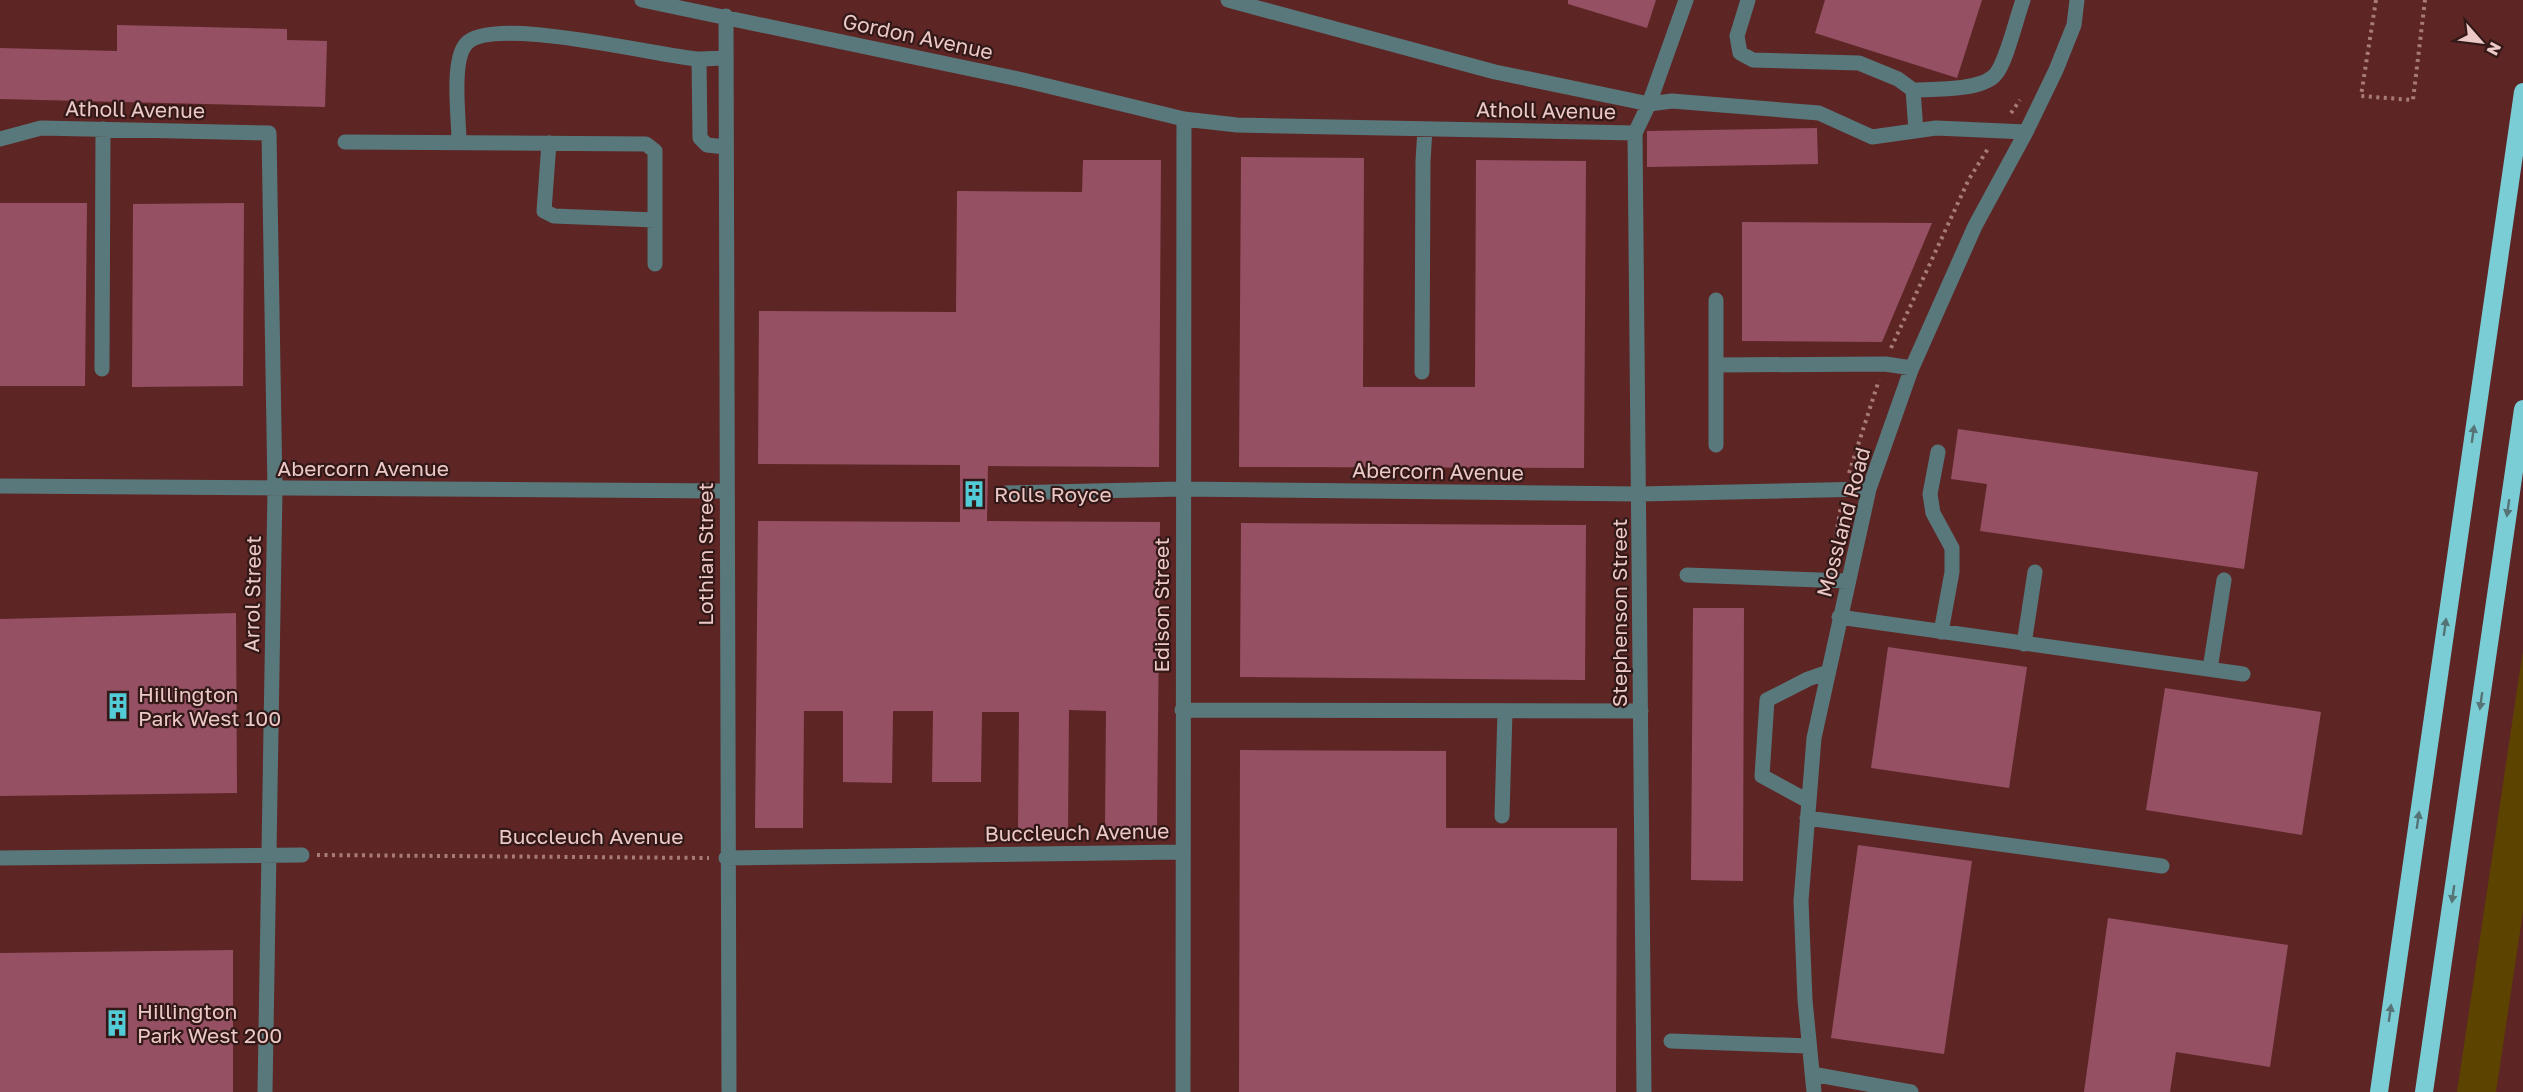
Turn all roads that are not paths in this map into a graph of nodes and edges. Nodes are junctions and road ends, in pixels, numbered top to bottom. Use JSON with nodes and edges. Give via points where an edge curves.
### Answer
{"nodes":[{"id":1,"x":642,"y":0,"type":"edge"},
{"id":2,"x":1228,"y":0,"type":"edge"},
{"id":3,"x":1686,"y":0,"type":"edge"},
{"id":4,"x":1748,"y":0,"type":"edge"},
{"id":5,"x":2023,"y":0,"type":"edge"},
{"id":6,"x":2077,"y":0,"type":"edge"},
{"id":7,"x":726,"y":16,"type":"junction"},
{"id":8,"x":726,"y":58,"type":"junction"},
{"id":9,"x":699,"y":59,"type":"junction"},
{"id":10,"x":1913,"y":90,"type":"junction"},
{"id":11,"x":2523,"y":92,"type":"edge"},
{"id":12,"x":1649,"y":104,"type":"junction"},
{"id":13,"x":1184,"y":119,"type":"junction"},
{"id":14,"x":103,"y":129,"type":"junction"},
{"id":15,"x":1425,"y":129,"type":"junction"},
{"id":16,"x":1916,"y":131,"type":"junction"},
{"id":17,"x":2026,"y":132,"type":"junction"},
{"id":18,"x":270,"y":133,"type":"joint"},
{"id":19,"x":1635,"y":133,"type":"junction"},
{"id":20,"x":0,"y":139,"type":"edge"},
{"id":21,"x":345,"y":142,"type":"dead end"},
{"id":22,"x":459,"y":142,"type":"junction"},
{"id":23,"x":549,"y":143,"type":"junction"},
{"id":24,"x":726,"y":147,"type":"junction"},
{"id":25,"x":655,"y":220,"type":"junction"},
{"id":26,"x":655,"y":264,"type":"dead end"},
{"id":27,"x":1716,"y":300,"type":"dead end"},
{"id":28,"x":1716,"y":365,"type":"junction"},
{"id":29,"x":1912,"y":368,"type":"junction"},
{"id":30,"x":102,"y":369,"type":"dead end"},
{"id":31,"x":1422,"y":372,"type":"dead end"},
{"id":32,"x":2523,"y":409,"type":"edge"},
{"id":33,"x":1716,"y":445,"type":"dead end"},
{"id":34,"x":1938,"y":452,"type":"dead end"},
{"id":35,"x":0,"y":486,"type":"edge"},
{"id":36,"x":275,"y":489,"type":"junction"},
{"id":37,"x":1182,"y":489,"type":"junction"},
{"id":38,"x":1869,"y":489,"type":"junction"},
{"id":39,"x":726,"y":491,"type":"junction"},
{"id":40,"x":1006,"y":493,"type":"dead end"},
{"id":41,"x":1640,"y":494,"type":"junction"},
{"id":42,"x":2035,"y":572,"type":"dead end"},
{"id":43,"x":1687,"y":575,"type":"dead end"},
{"id":44,"x":2224,"y":580,"type":"dead end"},
{"id":45,"x":1847,"y":581,"type":"junction"},
{"id":46,"x":1839,"y":617,"type":"junction"},
{"id":47,"x":1941,"y":632,"type":"junction"},
{"id":48,"x":2024,"y":644,"type":"junction"},
{"id":49,"x":2210,"y":669,"type":"junction"},
{"id":50,"x":1828,"y":672,"type":"junction"},
{"id":51,"x":2243,"y":674,"type":"dead end"},
{"id":52,"x":1182,"y":710,"type":"junction"},
{"id":53,"x":1504,"y":711,"type":"junction"},
{"id":54,"x":1641,"y":711,"type":"junction"},
{"id":55,"x":1808,"y":801,"type":"junction"},
{"id":56,"x":1502,"y":816,"type":"dead end"},
{"id":57,"x":1807,"y":818,"type":"junction"},
{"id":58,"x":1183,"y":852,"type":"junction"},
{"id":59,"x":267,"y":855,"type":"junction"},
{"id":60,"x":302,"y":855,"type":"road end"},
{"id":61,"x":0,"y":858,"type":"edge"},
{"id":62,"x":726,"y":858,"type":"junction"},
{"id":63,"x":2162,"y":866,"type":"dead end"},
{"id":64,"x":1671,"y":1041,"type":"dead end"},
{"id":65,"x":1809,"y":1046,"type":"junction"},
{"id":66,"x":1812,"y":1074,"type":"junction"},
{"id":67,"x":265,"y":1092,"type":"edge"},
{"id":68,"x":729,"y":1092,"type":"edge"},
{"id":69,"x":1183,"y":1092,"type":"edge"},
{"id":70,"x":1644,"y":1092,"type":"edge"},
{"id":71,"x":1814,"y":1092,"type":"edge"},
{"id":72,"x":1911,"y":1092,"type":"edge"},
{"id":73,"x":2378,"y":1092,"type":"edge"},
{"id":74,"x":2424,"y":1092,"type":"edge"}],
"edges":[{"from":1,"to":7,"type":"street","name":"Gordon Avenue"},
{"from":2,"to":12,"type":"street","via":[[1494,72]]},
{"from":3,"to":12,"type":"street","name":"Atholl Avenue"},
{"from":4,"to":10,"type":"street","via":[[1737,36],[1740,53],[1747,57],[1859,63],[1898,78]]},
{"from":5,"to":10,"type":"street","via":[[1995,75],[1976,85]]},
{"from":6,"to":17,"type":"street","name":"Mossland Road","via":[[2070,34]]},
{"from":7,"to":8,"type":"street","name":"Lothian Street"},
{"from":7,"to":13,"type":"street","name":"Gordon Avenue"},
{"from":8,"to":9,"type":"street"},
{"from":8,"to":24,"type":"street","name":"Lothian Street"},
{"from":9,"to":22,"type":"street","via":[[561,36],[484,34],[466,42],[458,58]]},
{"from":9,"to":24,"type":"street","via":[[700,138],[707,145]]},
{"from":10,"to":16,"type":"street"},
{"from":73,"to":11,"type":"highway","one_way":true},
{"from":12,"to":16,"type":"street","via":[[1672,101],[1819,113],[1872,137]]},
{"from":12,"to":19,"type":"street","name":"Atholl Avenue"},
{"from":13,"to":15,"type":"street","name":"Atholl Avenue"},
{"from":13,"to":37,"type":"street","name":"Edison Street"},
{"from":14,"to":18,"type":"street","name":"Atholl Avenue"},
{"from":14,"to":20,"type":"street","name":"Atholl Avenue","via":[[41,128]]},
{"from":14,"to":30,"type":"street"},
{"from":15,"to":19,"type":"street","name":"Atholl Avenue"},
{"from":15,"to":31,"type":"street"},
{"from":16,"to":17,"type":"street","via":[[1936,128]]},
{"from":17,"to":29,"type":"street","name":"Mossland Road","via":[[1975,226]]},
{"from":18,"to":36,"type":"street","name":"Arrol Street"},
{"from":19,"to":41,"type":"street","name":"Stephenson Street"},
{"from":21,"to":22,"type":"street"},
{"from":22,"to":23,"type":"street"},
{"from":23,"to":25,"type":"street","via":[[646,144],[655,151]]},
{"from":23,"to":25,"type":"street","via":[[544,211],[554,216]]},
{"from":24,"to":39,"type":"street","name":"Lothian Street"},
{"from":25,"to":26,"type":"street"},
{"from":27,"to":28,"type":"street"},
{"from":28,"to":29,"type":"street","via":[[1885,364]]},
{"from":28,"to":33,"type":"street"},
{"from":29,"to":38,"type":"street","name":"Mossland Road"},
{"from":32,"to":74,"type":"highway","one_way":true},
{"from":34,"to":47,"type":"street","via":[[1930,494],[1933,513],[1952,548],[1952,572]]},
{"from":35,"to":36,"type":"street","name":"Abercorn Avenue"},
{"from":36,"to":39,"type":"street","name":"Abercorn Avenue"},
{"from":36,"to":59,"type":"street","name":"Arrol Street"},
{"from":37,"to":40,"type":"street","name":"Abercorn Avenue"},
{"from":37,"to":41,"type":"street","name":"Abercorn Avenue"},
{"from":37,"to":52,"type":"street","name":"Edison Street"},
{"from":38,"to":41,"type":"street","name":"Abercorn Avenue"},
{"from":38,"to":45,"type":"street","name":"Mossland Road"},
{"from":39,"to":62,"type":"street","name":"Lothian Street"},
{"from":41,"to":54,"type":"street","name":"Stephenson Street"},
{"from":42,"to":48,"type":"street"},
{"from":43,"to":45,"type":"street"},
{"from":44,"to":49,"type":"street"},
{"from":45,"to":46,"type":"street","name":"Mossland Road"},
{"from":46,"to":47,"type":"street"},
{"from":46,"to":50,"type":"street","name":"Mossland Road"},
{"from":47,"to":48,"type":"street"},
{"from":48,"to":49,"type":"street"},
{"from":49,"to":51,"type":"street"},
{"from":50,"to":55,"type":"street","name":"Mossland Road","via":[[1814,738]]},
{"from":50,"to":55,"type":"street","via":[[1767,700],[1762,776]]},
{"from":52,"to":53,"type":"street"},
{"from":52,"to":58,"type":"street","name":"Edison Street"},
{"from":53,"to":54,"type":"street"},
{"from":53,"to":56,"type":"street"},
{"from":54,"to":70,"type":"street","name":"Stephenson Street"},
{"from":55,"to":57,"type":"street","name":"Mossland Road"},
{"from":57,"to":63,"type":"street"},
{"from":57,"to":65,"type":"street","name":"Mossland Road","via":[[1801,901]]},
{"from":58,"to":62,"type":"street","name":"Buccleuch Avenue"},
{"from":58,"to":69,"type":"street","name":"Edison Street"},
{"from":59,"to":60,"type":"street"},
{"from":59,"to":61,"type":"street"},
{"from":59,"to":67,"type":"street","name":"Arrol Street"},
{"from":62,"to":68,"type":"street","name":"Lothian Street"},
{"from":64,"to":65,"type":"street"},
{"from":65,"to":66,"type":"street","name":"Mossland Road"},
{"from":66,"to":71,"type":"street","name":"Mossland Road"},
{"from":66,"to":72,"type":"street"}]}
